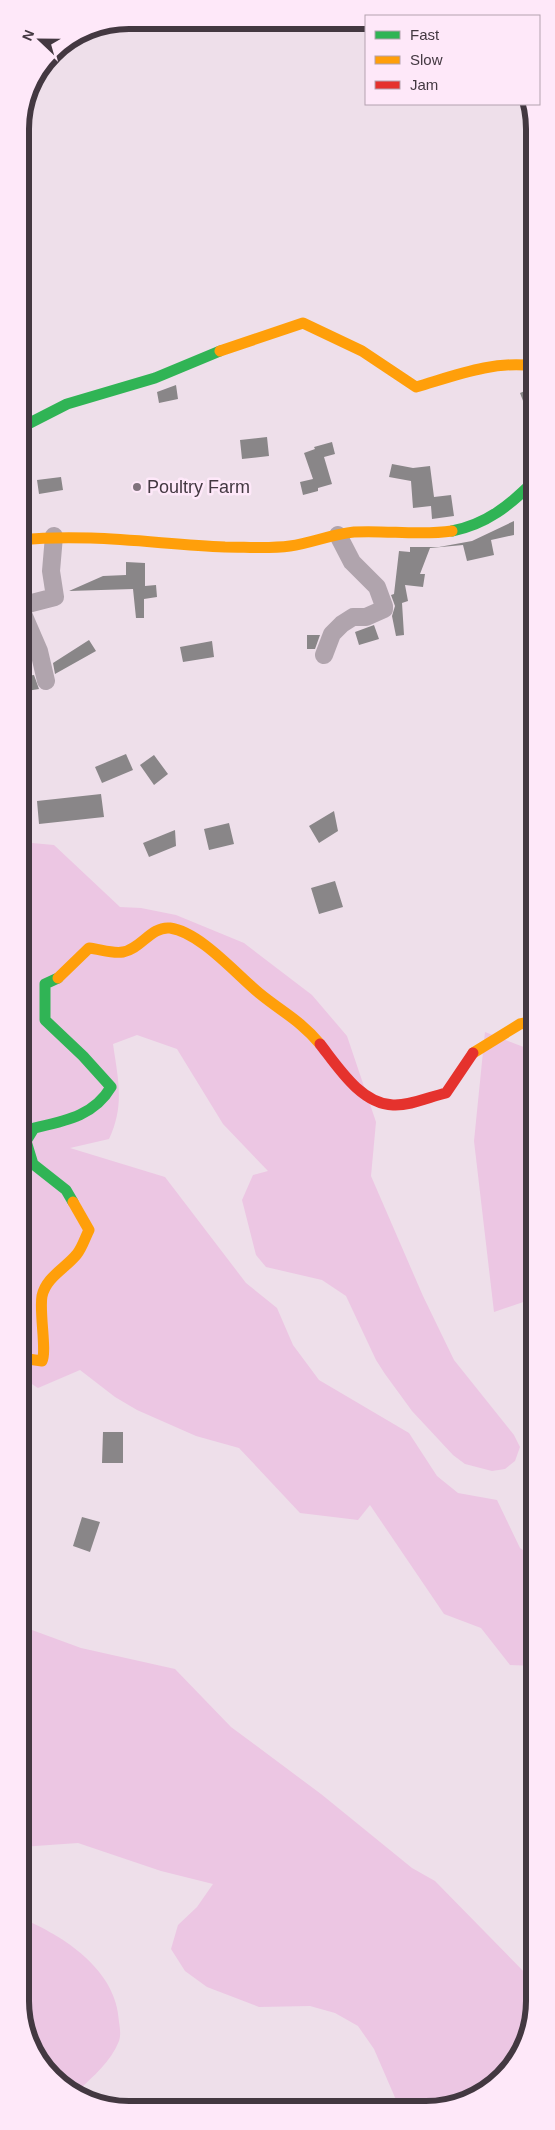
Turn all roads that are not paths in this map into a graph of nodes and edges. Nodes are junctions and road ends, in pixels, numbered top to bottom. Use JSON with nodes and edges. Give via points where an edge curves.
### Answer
{"nodes":[{"id":1,"x":526,"y":364,"type":"edge"},
{"id":2,"x":29,"y":423,"type":"edge"},
{"id":3,"x":526,"y":489,"type":"edge"},
{"id":4,"x":338,"y":534,"type":"junction"},
{"id":5,"x":54,"y":536,"type":"junction"},
{"id":6,"x":29,"y":539,"type":"edge"},
{"id":7,"x":29,"y":604,"type":"edge"},
{"id":8,"x":29,"y":628,"type":"edge"},
{"id":9,"x":324,"y":655,"type":"dead end"},
{"id":10,"x":46,"y":681,"type":"dead end"},
{"id":11,"x":526,"y":1023,"type":"edge"},
{"id":12,"x":29,"y":1136,"type":"edge"},
{"id":13,"x":29,"y":1151,"type":"edge"},
{"id":14,"x":29,"y":1359,"type":"edge"}],
"edges":[{"from":1,"to":2,"type":"street","via":[[486,369],[416,387],[362,349],[303,323],[223,350],[155,378],[67,404]]},
{"from":3,"to":4,"type":"street","via":[[495,517],[473,526],[436,533],[385,530]]},
{"from":4,"to":5,"type":"street","via":[[296,546],[276,547]]},
{"from":4,"to":9,"type":"street","via":[[352,562],[377,587],[384,609],[366,617],[353,617],[342,624],[332,634]]},
{"from":5,"to":6,"type":"street"},
{"from":5,"to":7,"type":"street","via":[[51,571],[56,597]]},
{"from":8,"to":10,"type":"street"},
{"from":11,"to":12,"type":"street","via":[[474,1052],[446,1093],[390,1105],[367,1096],[351,1082],[303,1024],[256,990],[215,954],[169,928],[152,933],[138,945],[122,952],[89,948],[61,976],[45,984],[45,1020],[111,1087],[85,1115],[34,1128]]},
{"from":13,"to":14,"type":"street","via":[[33,1164],[66,1190],[89,1230],[77,1254],[48,1282],[42,1295],[41,1333],[45,1355],[42,1361]]}]}
